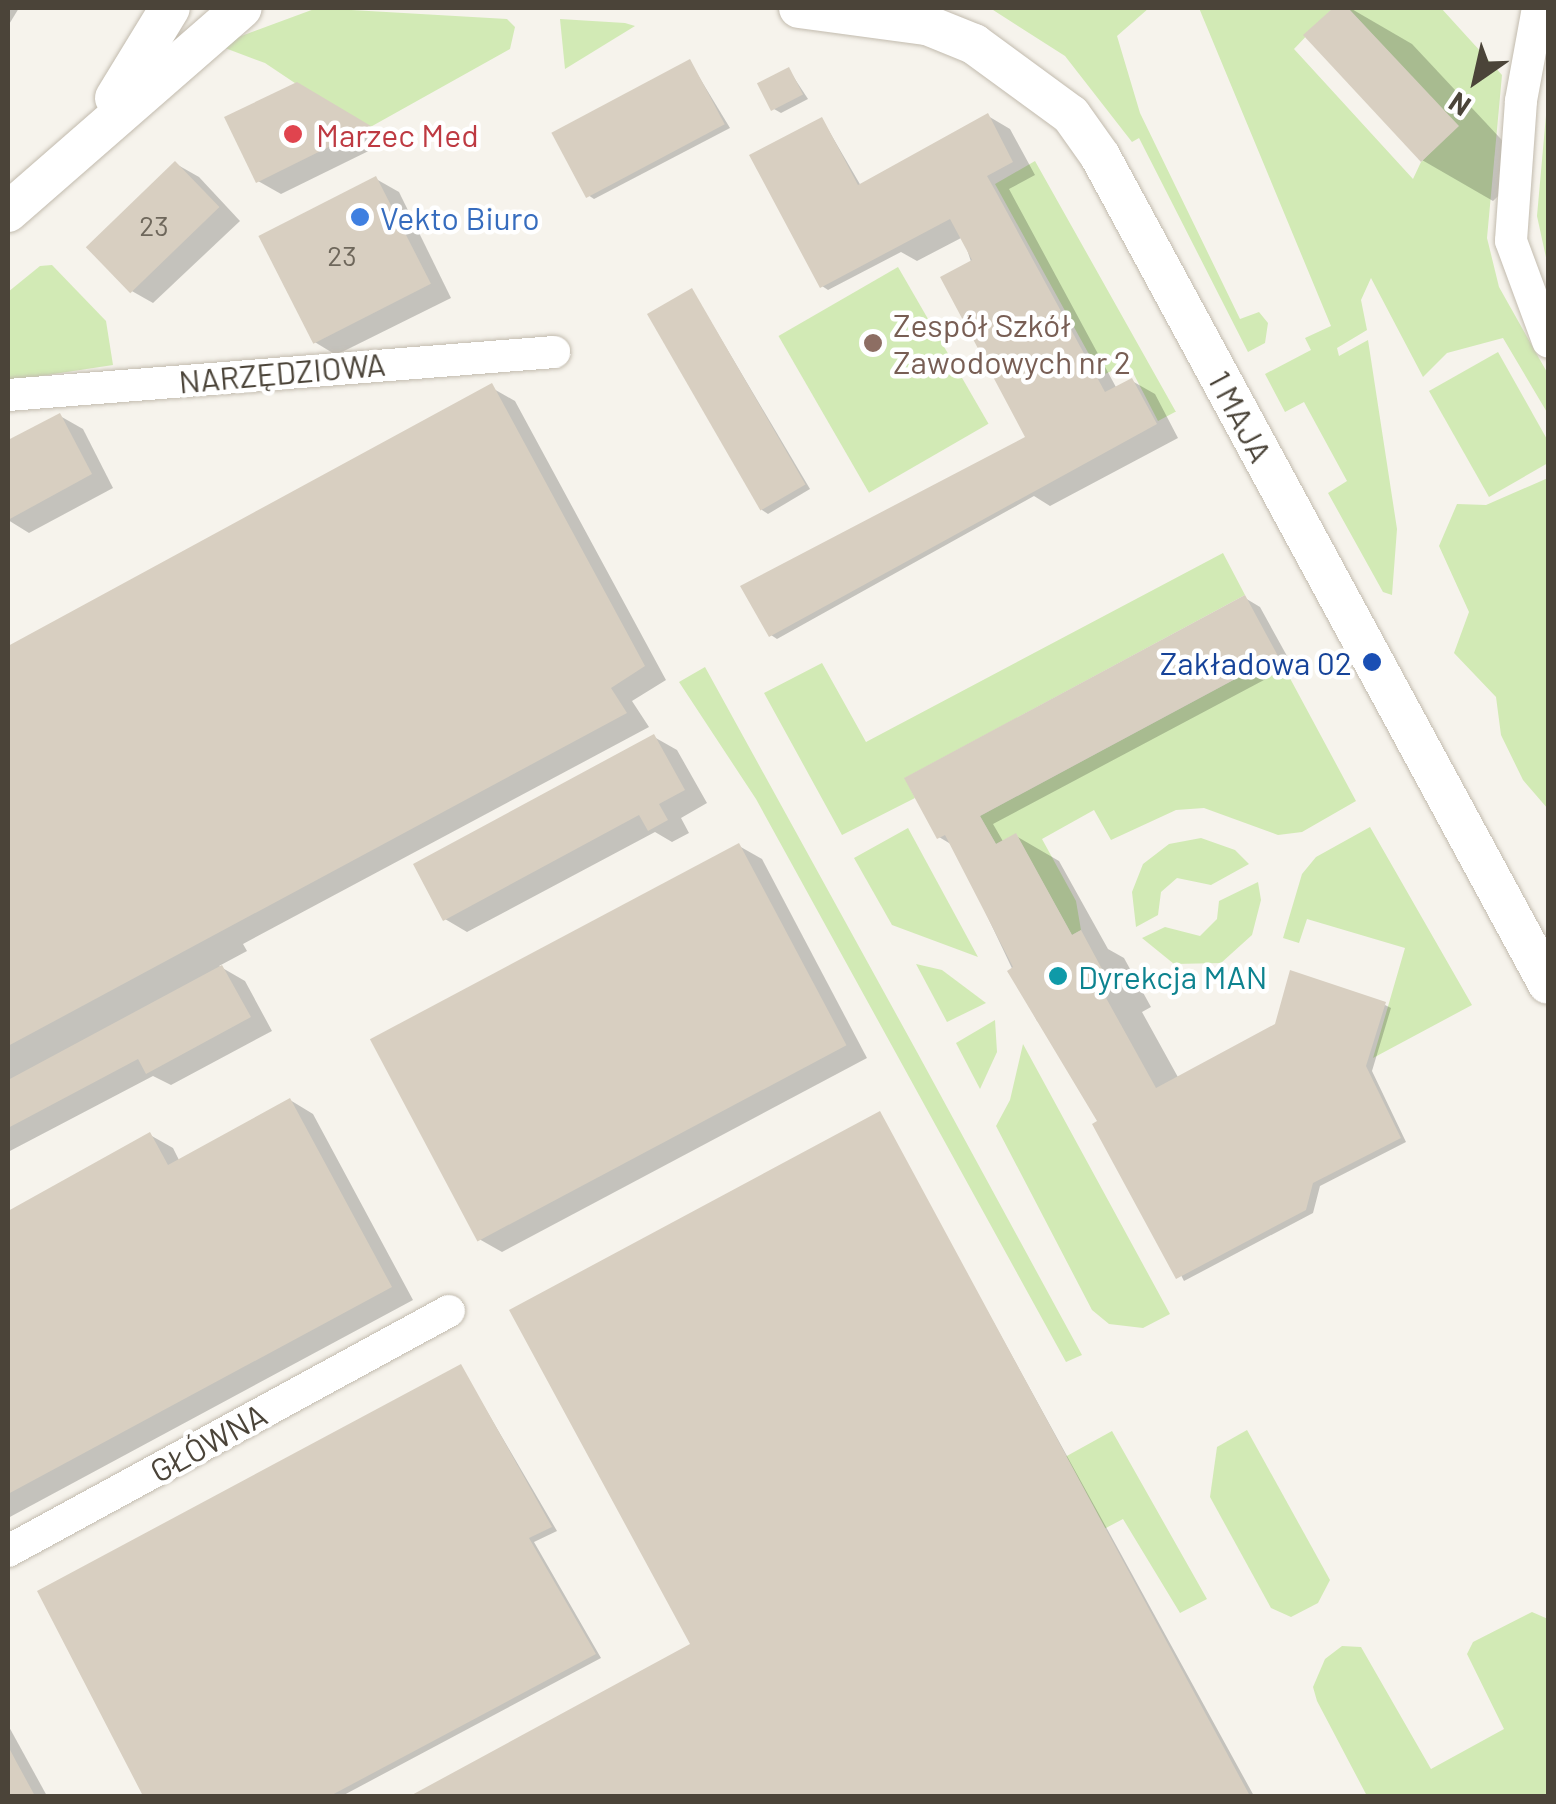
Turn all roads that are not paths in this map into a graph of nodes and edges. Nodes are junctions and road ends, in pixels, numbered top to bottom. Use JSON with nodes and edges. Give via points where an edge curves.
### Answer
{"nodes":[{"id":1,"x":170,"y":8,"type":"edge"},
{"id":2,"x":241,"y":8,"type":"edge"},
{"id":3,"x":267,"y":8,"type":"edge"},
{"id":4,"x":800,"y":8,"type":"edge"},
{"id":5,"x":1538,"y":8,"type":"edge"},
{"id":6,"x":94,"y":131,"type":"junction"},
{"id":7,"x":8,"y":212,"type":"edge"},
{"id":8,"x":1548,"y":341,"type":"edge"},
{"id":9,"x":554,"y":352,"type":"dead end"},
{"id":10,"x":8,"y":396,"type":"edge"},
{"id":11,"x":1548,"y":984,"type":"edge"},
{"id":12,"x":449,"y":1312,"type":"dead end"},
{"id":13,"x":8,"y":1551,"type":"edge"}],
"edges":[{"from":1,"to":6,"type":"street"},
{"from":2,"to":3,"type":"street"},
{"from":2,"to":6,"type":"street"},
{"from":4,"to":11,"type":"street","name":"1 MAJA","via":[[926,25],[974,44],[1070,116],[1100,156]]},
{"from":5,"to":8,"type":"street","via":[[1512,242]]},
{"from":6,"to":7,"type":"street"},
{"from":9,"to":10,"type":"street","name":"NARZĘDZIOWA"},
{"from":12,"to":13,"type":"street","name":"GŁÓWNA"}]}
